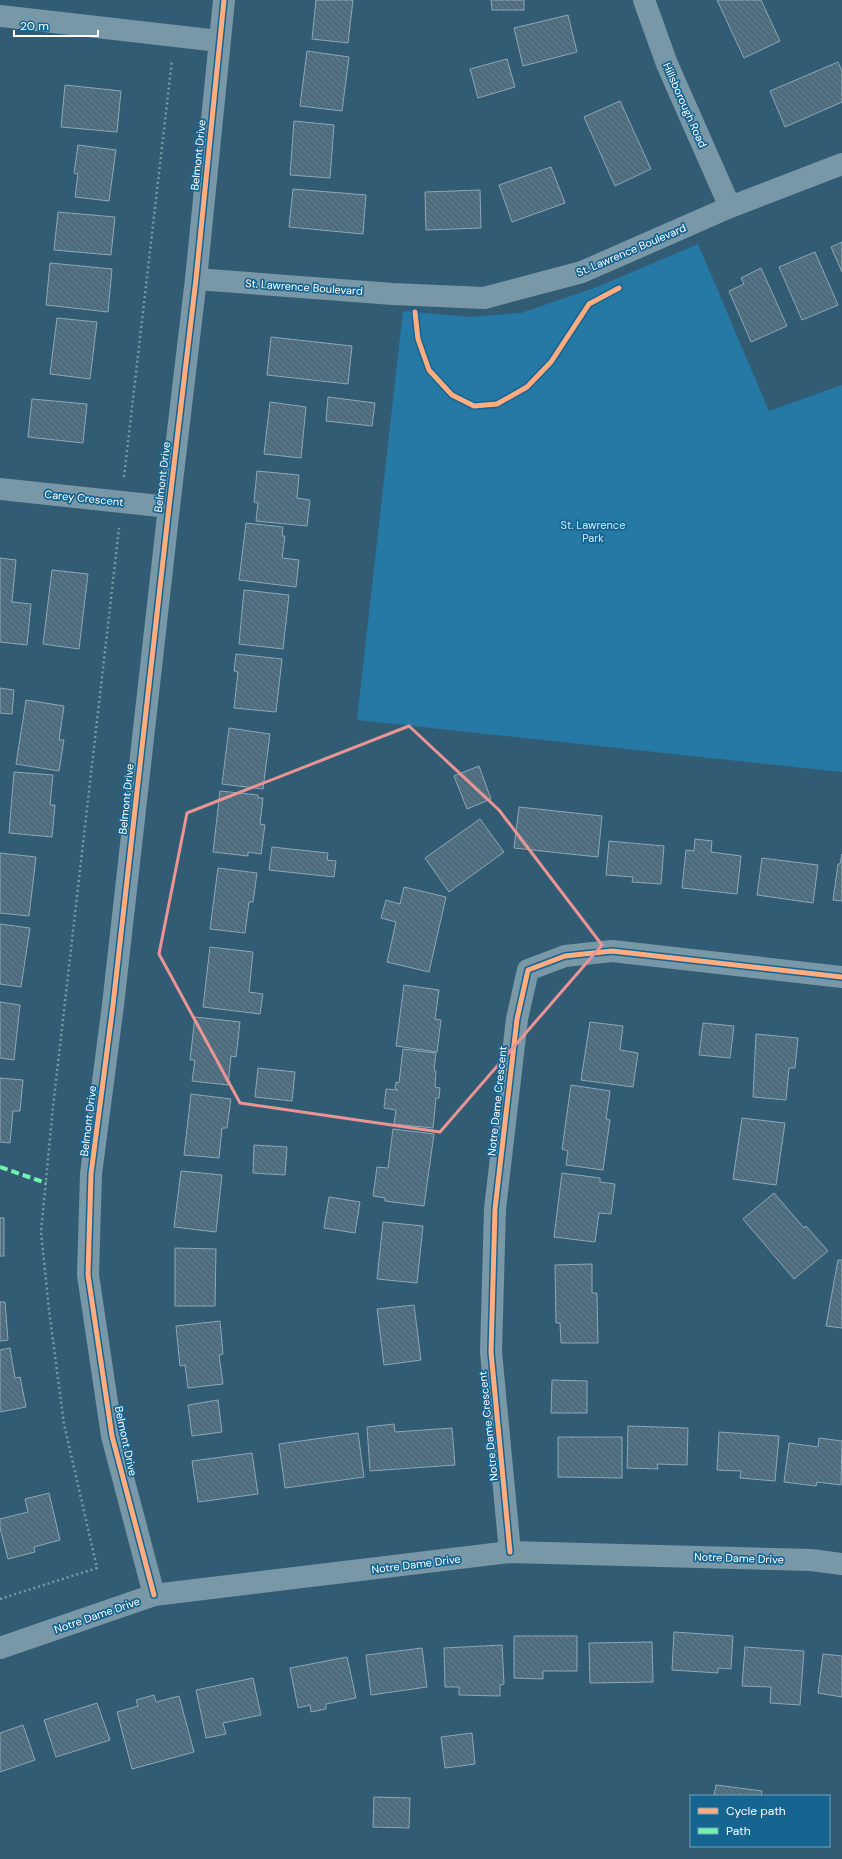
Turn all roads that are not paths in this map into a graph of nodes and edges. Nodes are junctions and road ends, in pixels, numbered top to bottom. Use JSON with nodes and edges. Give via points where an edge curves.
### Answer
{"nodes":[{"id":1,"x":224,"y":0,"type":"edge"},
{"id":2,"x":644,"y":0,"type":"edge"},
{"id":3,"x":0,"y":16,"type":"edge"},
{"id":4,"x":219,"y":41,"type":"junction"},
{"id":5,"x":842,"y":164,"type":"edge"},
{"id":6,"x":730,"y":208,"type":"junction"},
{"id":7,"x":196,"y":279,"type":"junction"},
{"id":8,"x":0,"y":489,"type":"edge"},
{"id":9,"x":169,"y":507,"type":"junction"},
{"id":10,"x":842,"y":977,"type":"edge"},
{"id":11,"x":510,"y":1552,"type":"junction"},
{"id":12,"x":842,"y":1564,"type":"edge"},
{"id":13,"x":154,"y":1595,"type":"junction"},
{"id":14,"x":0,"y":1648,"type":"edge"}],
"edges":[{"from":1,"to":4,"type":"street","name":"Belmont Drive"},
{"from":2,"to":6,"type":"street","name":"Hillsborough Road","via":[[667,64]]},
{"from":3,"to":4,"type":"street"},
{"from":4,"to":7,"type":"street","name":"Belmont Drive"},
{"from":5,"to":6,"type":"street","name":"St. Lawrence Boulevard"},
{"from":6,"to":7,"type":"street","name":"St. Lawrence Boulevard","via":[[582,272],[484,298]]},
{"from":7,"to":9,"type":"street","name":"Belmont Drive"},
{"from":8,"to":9,"type":"street","name":"Carey Crescent"},
{"from":9,"to":13,"type":"street","name":"Belmont Drive","via":[[113,1005],[91,1174],[88,1275],[112,1436]]},
{"from":10,"to":11,"type":"street","name":"Notre Dame Crescent","via":[[612,951],[565,956],[528,970],[517,1019],[495,1209],[491,1352]]},
{"from":11,"to":12,"type":"street","name":"Notre Dame Drive","via":[[811,1560]]},
{"from":11,"to":13,"type":"street","name":"Notre Dame Drive"},
{"from":13,"to":14,"type":"street","name":"Notre Dame Drive"}]}
